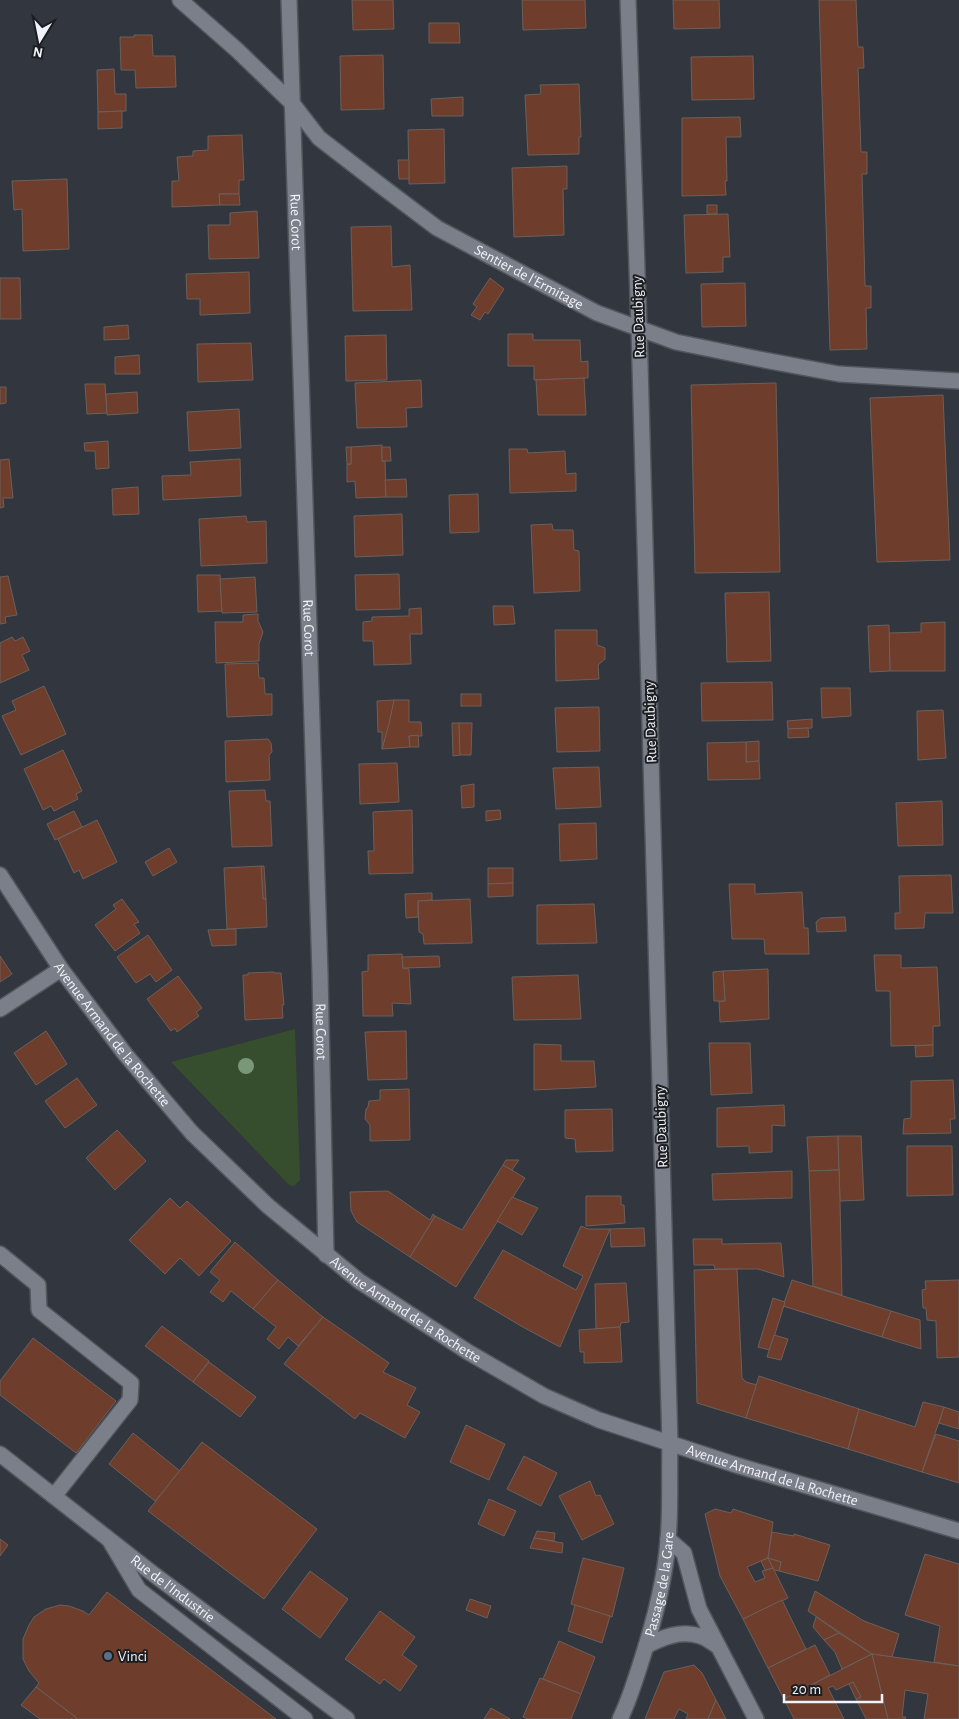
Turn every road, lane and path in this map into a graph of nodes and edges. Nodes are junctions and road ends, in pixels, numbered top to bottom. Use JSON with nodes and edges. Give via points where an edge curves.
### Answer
{"nodes":[{"id":1,"x":180,"y":0,"type":"edge"},
{"id":2,"x":289,"y":0,"type":"edge"},
{"id":3,"x":628,"y":0,"type":"edge"},
{"id":4,"x":292,"y":103,"type":"junction"},
{"id":5,"x":639,"y":328,"type":"junction"},
{"id":6,"x":959,"y":381,"type":"edge"},
{"id":7,"x":0,"y":875,"type":"edge"},
{"id":8,"x":61,"y":969,"type":"junction"},
{"id":9,"x":0,"y":1009,"type":"edge"},
{"id":10,"x":0,"y":1254,"type":"edge"},
{"id":11,"x":326,"y":1255,"type":"junction"},
{"id":12,"x":670,"y":1444,"type":"junction"},
{"id":13,"x":0,"y":1454,"type":"edge"},
{"id":14,"x":54,"y":1496,"type":"junction"},
{"id":15,"x":959,"y":1532,"type":"edge"},
{"id":16,"x":668,"y":1539,"type":"junction"},
{"id":17,"x":110,"y":1540,"type":"junction"},
{"id":18,"x":646,"y":1646,"type":"junction"},
{"id":19,"x":719,"y":1647,"type":"junction"},
{"id":20,"x":305,"y":1719,"type":"edge"},
{"id":21,"x":348,"y":1719,"type":"edge"},
{"id":22,"x":620,"y":1719,"type":"edge"},
{"id":23,"x":756,"y":1719,"type":"edge"}],
"edges":[{"from":1,"to":4,"type":"street","name":"Sentier de l'Ermitage"},
{"from":2,"to":4,"type":"street","name":"Rue Corot"},
{"from":3,"to":5,"type":"street","name":"Rue Daubigny"},
{"from":4,"to":5,"type":"street","name":"Sentier de l'Ermitage","via":[[319,138],[437,228],[597,312]]},
{"from":4,"to":11,"type":"street","name":"Rue Corot"},
{"from":5,"to":6,"type":"street","name":"Sentier de l'Ermitage","via":[[676,342],[838,374]]},
{"from":5,"to":12,"type":"street","name":"Rue Daubigny"},
{"from":7,"to":8,"type":"street","name":"Avenue Armand de la Rochette"},
{"from":8,"to":9,"type":"street"},
{"from":8,"to":11,"type":"street","name":"Avenue Armand de la Rochette","via":[[125,1054],[192,1133],[268,1206]]},
{"from":10,"to":14,"type":"street","via":[[38,1285],[39,1310],[131,1383],[130,1400]]},
{"from":11,"to":12,"type":"street","name":"Avenue Armand de la Rochette","via":[[384,1298],[544,1396],[599,1420]]},
{"from":12,"to":15,"type":"street","name":"Avenue Armand de la Rochette"},
{"from":12,"to":16,"type":"street","name":"Passage de la Gare"},
{"from":13,"to":14,"type":"street","name":"Rue de l'Industrie"},
{"from":14,"to":17,"type":"street","name":"Rue de l'Industrie"},
{"from":16,"to":18,"type":"street","name":"Passage de la Gare","via":[[657,1608]]},
{"from":16,"to":19,"type":"street","via":[[684,1553],[700,1610]]},
{"from":17,"to":20,"type":"street","via":[[139,1590]]},
{"from":17,"to":21,"type":"street","name":"Rue de l'Industrie"},
{"from":18,"to":19,"type":"street","via":[[665,1636],[681,1634],[702,1636]]},
{"from":18,"to":22,"type":"street","name":"Passage de la Gare"},
{"from":19,"to":23,"type":"street"}]}
